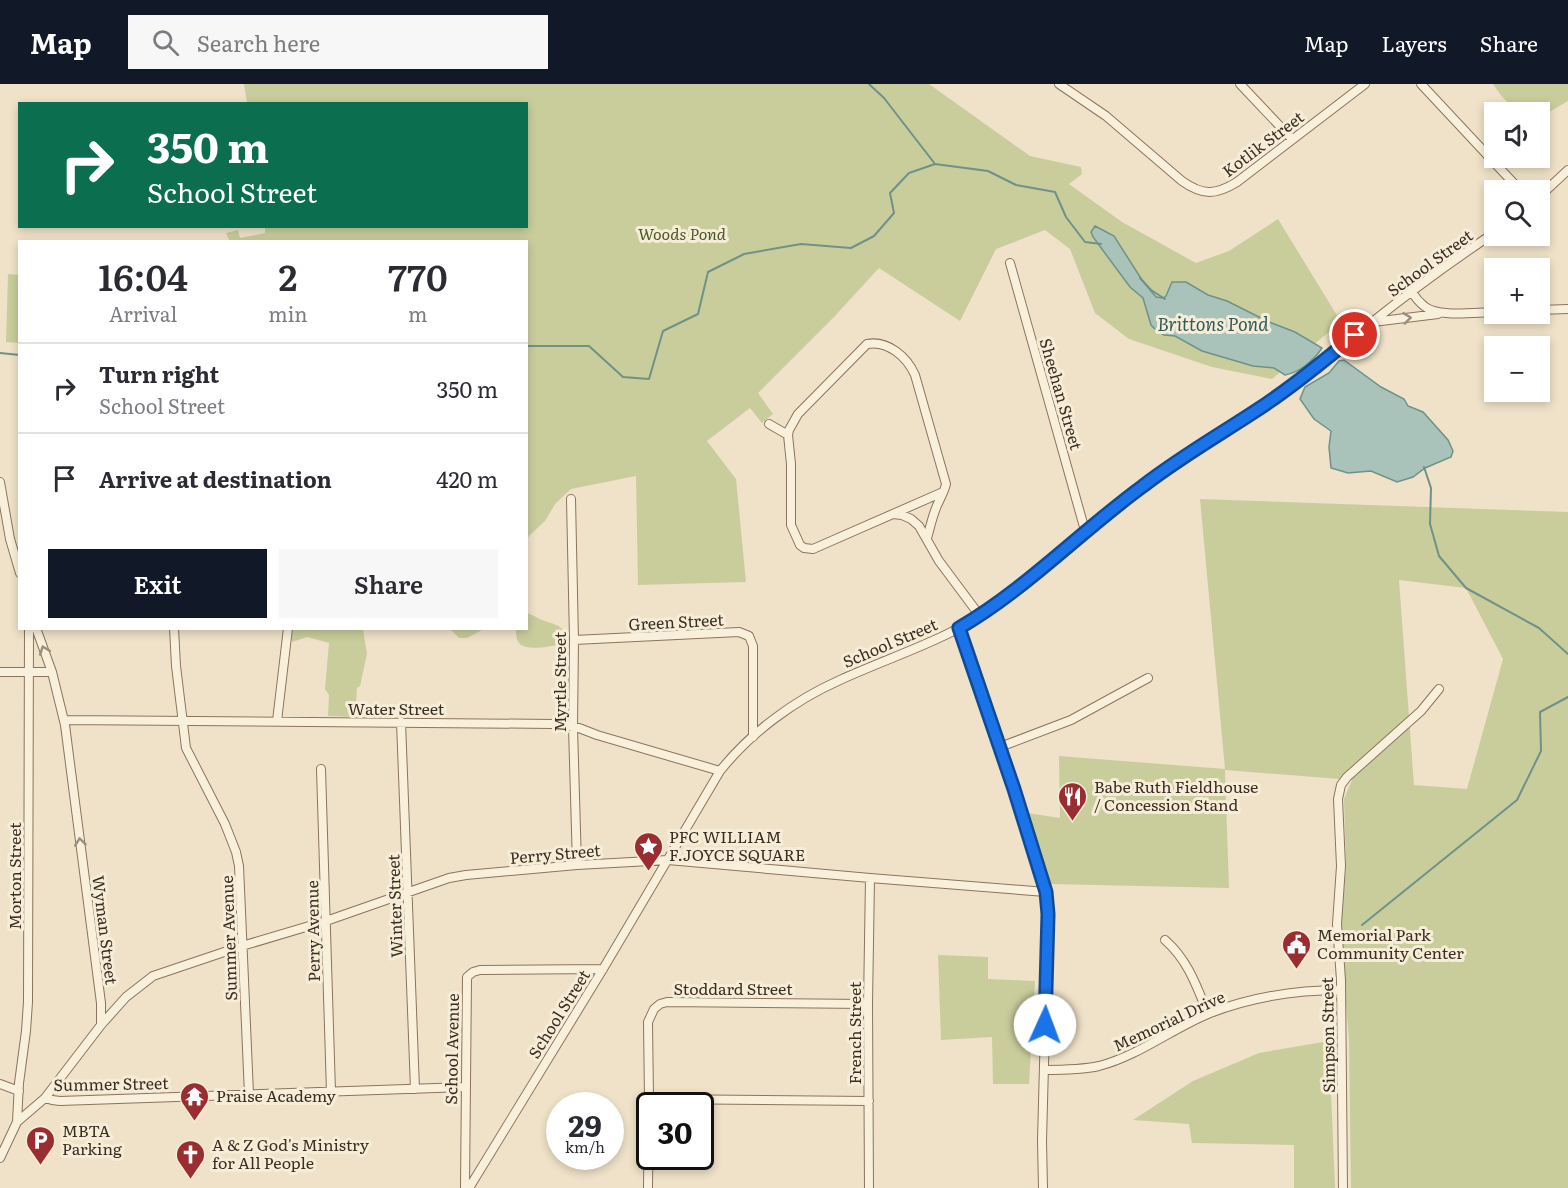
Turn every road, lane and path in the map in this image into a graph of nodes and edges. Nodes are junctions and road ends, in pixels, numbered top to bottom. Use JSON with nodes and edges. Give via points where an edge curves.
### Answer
{"nodes":[{"id":1,"x":1059,"y":84,"type":"edge"},
{"id":2,"x":1240,"y":84,"type":"edge"},
{"id":3,"x":1365,"y":84,"type":"edge"},
{"id":4,"x":1421,"y":84,"type":"edge"},
{"id":5,"x":1292,"y":139,"type":"junction"},
{"id":6,"x":1568,"y":170,"type":"edge"},
{"id":7,"x":1511,"y":180,"type":"edge"},
{"id":8,"x":1550,"y":187,"type":"edge"},
{"id":9,"x":1484,"y":240,"type":"edge"},
{"id":10,"x":1010,"y":263,"type":"dead end"},
{"id":11,"x":1412,"y":292,"type":"junction"},
{"id":12,"x":1568,"y":309,"type":"edge"},
{"id":13,"x":1550,"y":310,"type":"edge"},
{"id":14,"x":1484,"y":312,"type":"edge"},
{"id":15,"x":1443,"y":313,"type":"junction"},
{"id":16,"x":1371,"y":322,"type":"junction"},
{"id":17,"x":769,"y":424,"type":"dead end"},
{"id":18,"x":788,"y":435,"type":"junction"},
{"id":19,"x":0,"y":482,"type":"edge"},
{"id":20,"x":943,"y":492,"type":"junction"},
{"id":21,"x":571,"y":499,"type":"dead end"},
{"id":22,"x":893,"y":514,"type":"junction"},
{"id":23,"x":1088,"y":531,"type":"junction"},
{"id":24,"x":927,"y":538,"type":"junction"},
{"id":25,"x":18,"y":566,"type":"edge"},
{"id":26,"x":980,"y":616,"type":"junction"},
{"id":27,"x":959,"y":628,"type":"junction"},
{"id":28,"x":29,"y":630,"type":"edge"},
{"id":29,"x":37,"y":630,"type":"edge"},
{"id":30,"x":174,"y":630,"type":"edge"},
{"id":31,"x":288,"y":630,"type":"edge"},
{"id":32,"x":574,"y":640,"type":"junction"},
{"id":33,"x":0,"y":672,"type":"edge"},
{"id":34,"x":28,"y":672,"type":"junction"},
{"id":35,"x":52,"y":672,"type":"junction"},
{"id":36,"x":1148,"y":678,"type":"dead end"},
{"id":37,"x":1439,"y":689,"type":"dead end"},
{"id":38,"x":64,"y":720,"type":"junction"},
{"id":39,"x":182,"y":721,"type":"junction"},
{"id":40,"x":277,"y":721,"type":"junction"},
{"id":41,"x":401,"y":722,"type":"junction"},
{"id":42,"x":573,"y":727,"type":"junction"},
{"id":43,"x":753,"y":737,"type":"junction"},
{"id":44,"x":1000,"y":747,"type":"junction"},
{"id":45,"x":321,"y":770,"type":"dead end"},
{"id":46,"x":720,"y":771,"type":"junction"},
{"id":47,"x":668,"y":860,"type":"junction"},
{"id":48,"x":577,"y":865,"type":"junction"},
{"id":49,"x":870,"y":878,"type":"junction"},
{"id":50,"x":1046,"y":892,"type":"junction"},
{"id":51,"x":408,"y":893,"type":"junction"},
{"id":52,"x":326,"y":921,"type":"junction"},
{"id":53,"x":1165,"y":940,"type":"dead end"},
{"id":54,"x":242,"y":946,"type":"junction"},
{"id":55,"x":603,"y":969,"type":"junction"},
{"id":56,"x":1341,"y":990,"type":"junction"},
{"id":57,"x":868,"y":1004,"type":"junction"},
{"id":58,"x":1208,"y":1014,"type":"junction"},
{"id":59,"x":101,"y":1025,"type":"junction"},
{"id":60,"x":1044,"y":1070,"type":"junction"},
{"id":61,"x":0,"y":1084,"type":"edge"},
{"id":62,"x":465,"y":1087,"type":"junction"},
{"id":63,"x":415,"y":1089,"type":"junction"},
{"id":64,"x":19,"y":1091,"type":"junction"},
{"id":65,"x":331,"y":1092,"type":"junction"},
{"id":66,"x":649,"y":1092,"type":"edge"},
{"id":67,"x":249,"y":1094,"type":"junction"},
{"id":68,"x":45,"y":1098,"type":"junction"},
{"id":69,"x":714,"y":1100,"type":"edge"},
{"id":70,"x":868,"y":1101,"type":"junction"},
{"id":71,"x":17,"y":1122,"type":"junction"},
{"id":72,"x":0,"y":1158,"type":"edge"},
{"id":73,"x":648,"y":1170,"type":"edge"},
{"id":74,"x":467,"y":1188,"type":"edge"},
{"id":75,"x":648,"y":1188,"type":"edge"},
{"id":76,"x":869,"y":1188,"type":"edge"},
{"id":77,"x":1043,"y":1188,"type":"edge"},
{"id":78,"x":1343,"y":1188,"type":"edge"}],
"edges":[{"from":1,"to":5,"type":"street","name":"Kotlik Street","via":[[1106,116],[1182,181],[1203,192],[1229,187]]},
{"from":2,"to":5,"type":"street"},
{"from":3,"to":5,"type":"street","name":"Kotlik Street"},
{"from":4,"to":7,"type":"street"},
{"from":6,"to":8,"type":"street"},
{"from":9,"to":11,"type":"street","name":"School Street"},
{"from":10,"to":23,"type":"street","name":"Sheehan Street"},
{"from":11,"to":15,"type":"street","via":[[1425,307]]},
{"from":11,"to":16,"type":"street","name":"School Street"},
{"from":12,"to":13,"type":"street"},
{"from":14,"to":15,"type":"street"},
{"from":16,"to":15,"type":"street","one_way":true},
{"from":16,"to":23,"type":"street","name":"School Street","via":[[1279,394],[1169,466]]},
{"from":17,"to":18,"type":"street"},
{"from":18,"to":20,"type":"street","via":[[798,414],[863,347],[880,343],[900,354],[915,375],[945,478]]},
{"from":18,"to":22,"type":"street","via":[[791,525],[800,545],[813,549]]},
{"from":19,"to":25,"type":"street"},
{"from":20,"to":22,"type":"street"},
{"from":20,"to":24,"type":"street"},
{"from":21,"to":32,"type":"street","name":"Myrtle Street"},
{"from":22,"to":24,"type":"street","via":[[911,519]]},
{"from":23,"to":26,"type":"street","name":"School Street"},
{"from":24,"to":26,"type":"street","via":[[939,561]]},
{"from":26,"to":27,"type":"street","name":"School Street"},
{"from":27,"to":43,"type":"street","name":"School Street","via":[[818,691]]},
{"from":27,"to":44,"type":"street"},
{"from":28,"to":34,"type":"street","name":"Morton Street"},
{"from":35,"to":29,"type":"street","name":"Wyman Street","one_way":true},
{"from":30,"to":39,"type":"street","name":"Summer Avenue"},
{"from":31,"to":40,"type":"street"},
{"from":32,"to":42,"type":"street","name":"Myrtle Street"},
{"from":32,"to":43,"type":"street","name":"Green Street","via":[[739,632],[749,636],[753,646]]},
{"from":33,"to":34,"type":"street"},
{"from":34,"to":35,"type":"street"},
{"from":34,"to":64,"type":"street","name":"Morton Street","via":[[28,1002]]},
{"from":35,"to":38,"type":"street","name":"Wyman Street"},
{"from":36,"to":44,"type":"street","via":[[1071,720]]},
{"from":37,"to":56,"type":"street","name":"Simpson Street","via":[[1421,711],[1341,785],[1337,924]]},
{"from":38,"to":39,"type":"street","name":"Water Street"},
{"from":59,"to":38,"type":"street","name":"Wyman Street","one_way":true},
{"from":39,"to":40,"type":"street","name":"Water Street"},
{"from":39,"to":54,"type":"street","name":"Summer Avenue","via":[[189,753],[236,852],[241,877]]},
{"from":40,"to":41,"type":"street","name":"Water Street"},
{"from":41,"to":42,"type":"street","name":"Water Street","via":[[544,723]]},
{"from":41,"to":51,"type":"street","name":"Winter Street"},
{"from":42,"to":46,"type":"street","name":"Water Street"},
{"from":42,"to":48,"type":"street","name":"Myrtle Street"},
{"from":43,"to":46,"type":"street","name":"School Street"},
{"from":44,"to":50,"type":"street"},
{"from":45,"to":52,"type":"street","name":"Perry Avenue"},
{"from":46,"to":47,"type":"street","name":"School Street"},
{"from":47,"to":48,"type":"street","name":"Perry Street"},
{"from":47,"to":49,"type":"street","name":"Perry Street"},
{"from":47,"to":55,"type":"street","name":"School Street"},
{"from":48,"to":51,"type":"street","name":"Perry Street","via":[[466,875]]},
{"from":49,"to":50,"type":"street","name":"Perry Street"},
{"from":49,"to":57,"type":"street","name":"French Street"},
{"from":50,"to":60,"type":"street"},
{"from":51,"to":52,"type":"street","name":"Perry Street"},
{"from":51,"to":63,"type":"street","name":"Winter Street"},
{"from":52,"to":54,"type":"street","name":"Perry Street"},
{"from":52,"to":65,"type":"street","name":"Perry Avenue"},
{"from":53,"to":58,"type":"street","via":[[1188,966]]},
{"from":54,"to":59,"type":"street","name":"Perry Street","via":[[153,976],[126,997]]},
{"from":54,"to":67,"type":"street","name":"Summer Avenue"},
{"from":55,"to":62,"type":"street","name":"School Avenue","via":[[480,970],[469,974]]},
{"from":55,"to":74,"type":"street","name":"School Street"},
{"from":56,"to":58,"type":"street","name":"Memorial Drive","via":[[1269,996]]},
{"from":56,"to":78,"type":"street","name":"Simpson Street"},
{"from":57,"to":66,"type":"street","name":"Stoddard Street","via":[[660,1004],[648,1022]]},
{"from":57,"to":70,"type":"street","name":"French Street"},
{"from":58,"to":60,"type":"street","name":"Memorial Drive","via":[[1109,1063],[1091,1068]]},
{"from":59,"to":68,"type":"street"},
{"from":60,"to":77,"type":"street"},
{"from":61,"to":64,"type":"street"},
{"from":62,"to":63,"type":"street","name":"Summer Street"},
{"from":62,"to":74,"type":"street","name":"School Avenue"},
{"from":63,"to":65,"type":"street","name":"Summer Street"},
{"from":64,"to":71,"type":"street","name":"Morton Street"},
{"from":65,"to":67,"type":"street","name":"Summer Street"},
{"from":67,"to":68,"type":"street","name":"Summer Street","via":[[60,1101]]},
{"from":68,"to":71,"type":"street"},
{"from":69,"to":70,"type":"street"},
{"from":70,"to":76,"type":"street","name":"French Street"},
{"from":71,"to":72,"type":"street"},
{"from":73,"to":75,"type":"street"}]}
